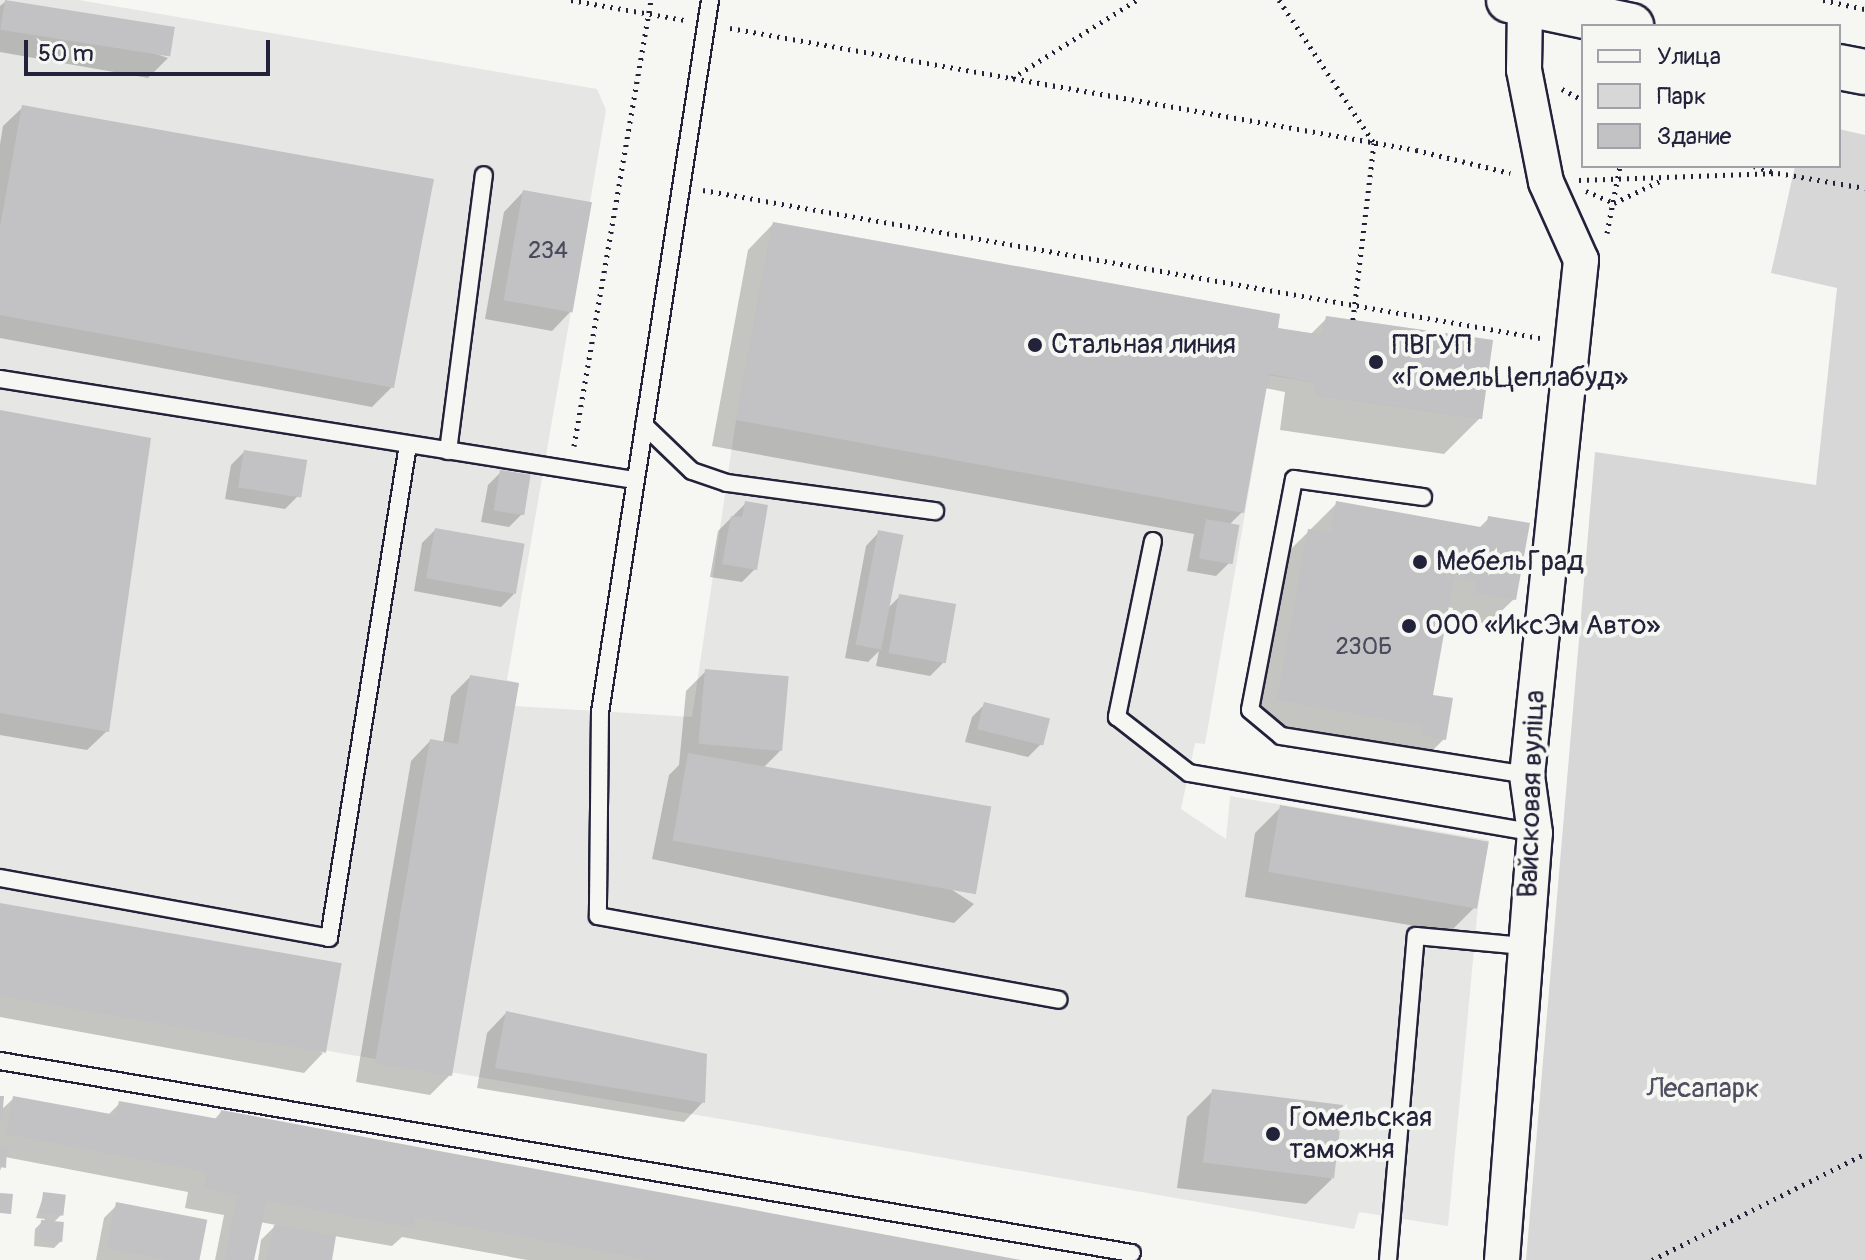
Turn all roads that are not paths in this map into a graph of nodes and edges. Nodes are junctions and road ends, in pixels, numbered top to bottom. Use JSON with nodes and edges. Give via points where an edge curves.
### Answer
{"nodes":[{"id":1,"x":710,"y":0,"type":"edge"},
{"id":2,"x":1517,"y":2,"type":"edge"},
{"id":3,"x":1622,"y":24,"type":"edge"},
{"id":4,"x":1841,"y":67,"type":"edge"},
{"id":5,"x":1865,"y":72,"type":"edge"},
{"id":6,"x":484,"y":175,"type":"dead end"},
{"id":7,"x":0,"y":379,"type":"edge"},
{"id":8,"x":644,"y":425,"type":"junction"},
{"id":9,"x":408,"y":445,"type":"junction"},
{"id":10,"x":448,"y":451,"type":"junction"},
{"id":11,"x":635,"y":480,"type":"junction"},
{"id":12,"x":1423,"y":497,"type":"dead end"},
{"id":13,"x":935,"y":511,"type":"dead end"},
{"id":14,"x":1153,"y":541,"type":"dead end"},
{"id":15,"x":1527,"y":775,"type":"junction"},
{"id":16,"x":1535,"y":833,"type":"junction"},
{"id":17,"x":0,"y":878,"type":"edge"},
{"id":18,"x":1524,"y":946,"type":"junction"},
{"id":19,"x":1058,"y":1000,"type":"dead end"},
{"id":20,"x":0,"y":1061,"type":"edge"},
{"id":21,"x":1072,"y":1243,"type":"junction"},
{"id":22,"x":1132,"y":1253,"type":"dead end"},
{"id":23,"x":1069,"y":1260,"type":"edge"},
{"id":24,"x":1388,"y":1260,"type":"edge"},
{"id":25,"x":1502,"y":1260,"type":"edge"}],
"edges":[{"from":1,"to":8,"type":"lane"},
{"from":2,"to":3,"type":"main road"},
{"from":2,"to":15,"type":"street","name":"Вайсковая вуліца","via":[[1524,70],[1581,260]]},
{"from":4,"to":5,"type":"main road"},
{"from":6,"to":10,"type":"lane"},
{"from":7,"to":9,"type":"lane"},
{"from":8,"to":11,"type":"lane"},
{"from":8,"to":13,"type":"lane","via":[[692,471],[727,483]]},
{"from":9,"to":10,"type":"lane"},
{"from":9,"to":17,"type":"lane","via":[[329,938]]},
{"from":10,"to":11,"type":"lane"},
{"from":11,"to":19,"type":"lane","via":[[600,712],[598,916]]},
{"from":12,"to":15,"type":"lane","via":[[1294,479],[1250,710],[1281,736]]},
{"from":14,"to":16,"type":"lane","via":[[1117,717],[1189,773]]},
{"from":15,"to":16,"type":"street","name":"Вайсковая вуліца"},
{"from":16,"to":18,"type":"street","name":"Вайсковая вуліца"},
{"from":18,"to":24,"type":"lane","via":[[1416,936]]},
{"from":18,"to":25,"type":"street","name":"Вайсковая вуліца"},
{"from":20,"to":21,"type":"lane"},
{"from":21,"to":22,"type":"lane"},
{"from":21,"to":23,"type":"lane"}]}
